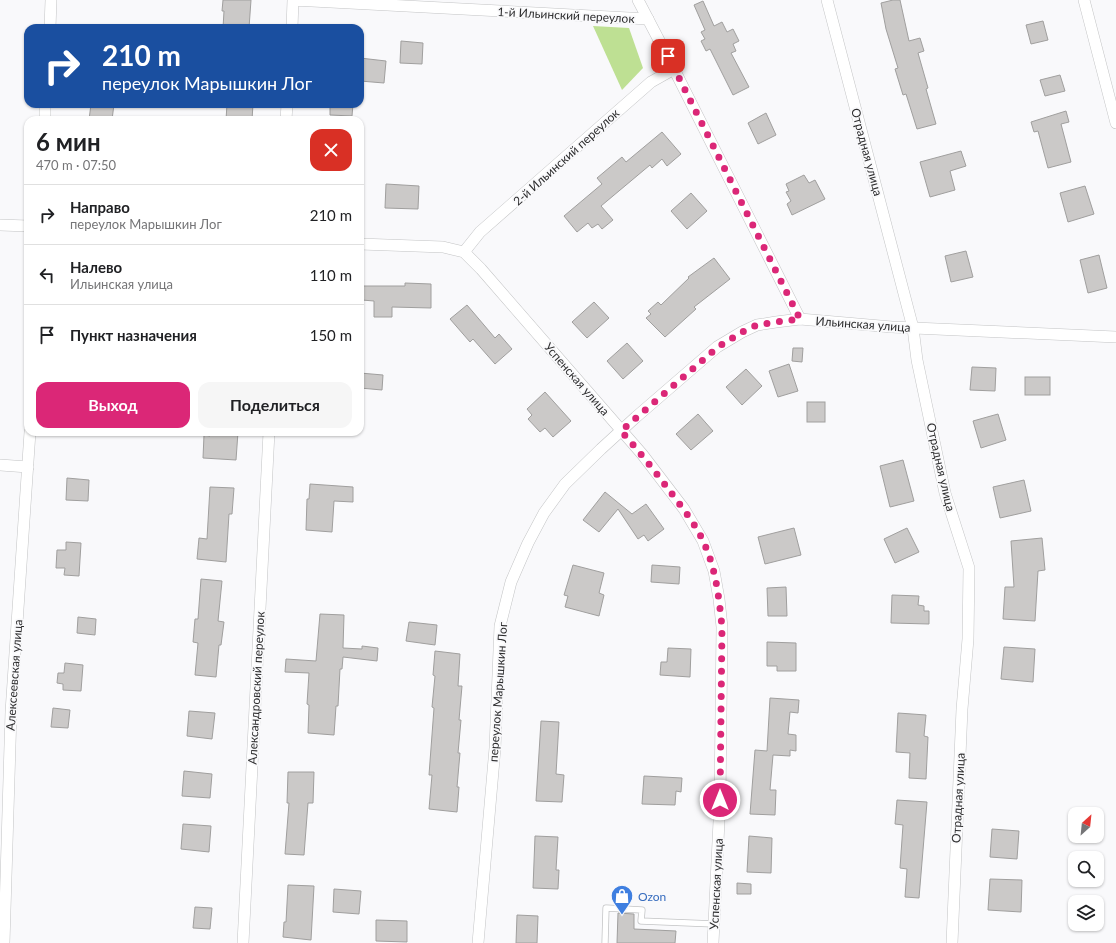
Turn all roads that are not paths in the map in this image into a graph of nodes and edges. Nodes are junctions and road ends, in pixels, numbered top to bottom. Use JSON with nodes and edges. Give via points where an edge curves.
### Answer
{"nodes":[{"id":1,"x":51,"y":0,"type":"edge"},
{"id":2,"x":293,"y":0,"type":"edge"},
{"id":3,"x":638,"y":0,"type":"edge"},
{"id":4,"x":827,"y":0,"type":"edge"},
{"id":5,"x":1084,"y":0,"type":"edge"},
{"id":6,"x":648,"y":19,"type":"junction"},
{"id":7,"x":50,"y":24,"type":"edge"},
{"id":8,"x":292,"y":24,"type":"edge"},
{"id":9,"x":674,"y":68,"type":"junction"},
{"id":10,"x":1104,"y":78,"type":"junction"},
{"id":11,"x":1116,"y":79,"type":"edge"},
{"id":12,"x":1116,"y":123,"type":"edge"},
{"id":13,"x":0,"y":225,"type":"edge"},
{"id":14,"x":24,"y":226,"type":"edge"},
{"id":15,"x":364,"y":244,"type":"edge"},
{"id":16,"x":464,"y":252,"type":"junction"},
{"id":17,"x":800,"y":319,"type":"junction"},
{"id":18,"x":913,"y":328,"type":"junction"},
{"id":19,"x":1116,"y":337,"type":"edge"},
{"id":20,"x":621,"y":431,"type":"junction"},
{"id":21,"x":30,"y":436,"type":"edge"},
{"id":22,"x":269,"y":436,"type":"edge"},
{"id":23,"x":0,"y":465,"type":"edge"},
{"id":24,"x":28,"y":467,"type":"junction"},
{"id":25,"x":6,"y":712,"type":"edge"},
{"id":26,"x":714,"y":924,"type":"junction"},
{"id":27,"x":4,"y":943,"type":"edge"},
{"id":28,"x":243,"y":943,"type":"edge"},
{"id":29,"x":478,"y":943,"type":"edge"},
{"id":30,"x":605,"y":943,"type":"edge"},
{"id":31,"x":713,"y":943,"type":"edge"},
{"id":32,"x":952,"y":943,"type":"edge"}],
"edges":[{"from":1,"to":7,"type":"street"},
{"from":2,"to":6,"type":"street","name":"1-й Ильинский переулок"},
{"from":2,"to":8,"type":"street"},
{"from":3,"to":6,"type":"street","name":"Ильинская улица"},
{"from":4,"to":18,"type":"street","name":"Отрадная улица"},
{"from":5,"to":10,"type":"street"},
{"from":6,"to":9,"type":"street","name":"Ильинская улица"},
{"from":9,"to":16,"type":"street","name":"2-й Ильинский переулок","via":[[651,82],[605,122],[480,232]]},
{"from":9,"to":17,"type":"street","name":"Ильинская улица"},
{"from":10,"to":11,"type":"street"},
{"from":10,"to":12,"type":"street"},
{"from":13,"to":14,"type":"street"},
{"from":15,"to":16,"type":"street","via":[[443,247]]},
{"from":16,"to":20,"type":"street","name":"Успенская улица"},
{"from":17,"to":18,"type":"street","name":"Ильинская улица"},
{"from":17,"to":20,"type":"street","name":"переулок Марышкин Лог","via":[[757,325],[718,347]]},
{"from":18,"to":19,"type":"street","name":"Ильинская улица"},
{"from":18,"to":32,"type":"street","name":"Отрадная улица","via":[[917,360],[945,493],[969,568],[968,639],[962,709]]},
{"from":20,"to":26,"type":"street","name":"Успенская улица","via":[[684,509],[703,541],[714,570],[722,627],[720,800]]},
{"from":20,"to":29,"type":"street","name":"переулок Марышкин Лог","via":[[565,484],[544,513],[511,582],[500,626],[495,748]]},
{"from":21,"to":24,"type":"street","name":"Алексеевская улица"},
{"from":22,"to":28,"type":"street","name":"Александровский переулок"},
{"from":23,"to":24,"type":"street"},
{"from":24,"to":25,"type":"street","name":"Алексеевская улица"},
{"from":25,"to":27,"type":"street","name":"Алексеевская улица"},
{"from":26,"to":30,"type":"lane","via":[[641,920],[642,910],[606,908]]},
{"from":26,"to":31,"type":"street","name":"Успенская улица"}]}
